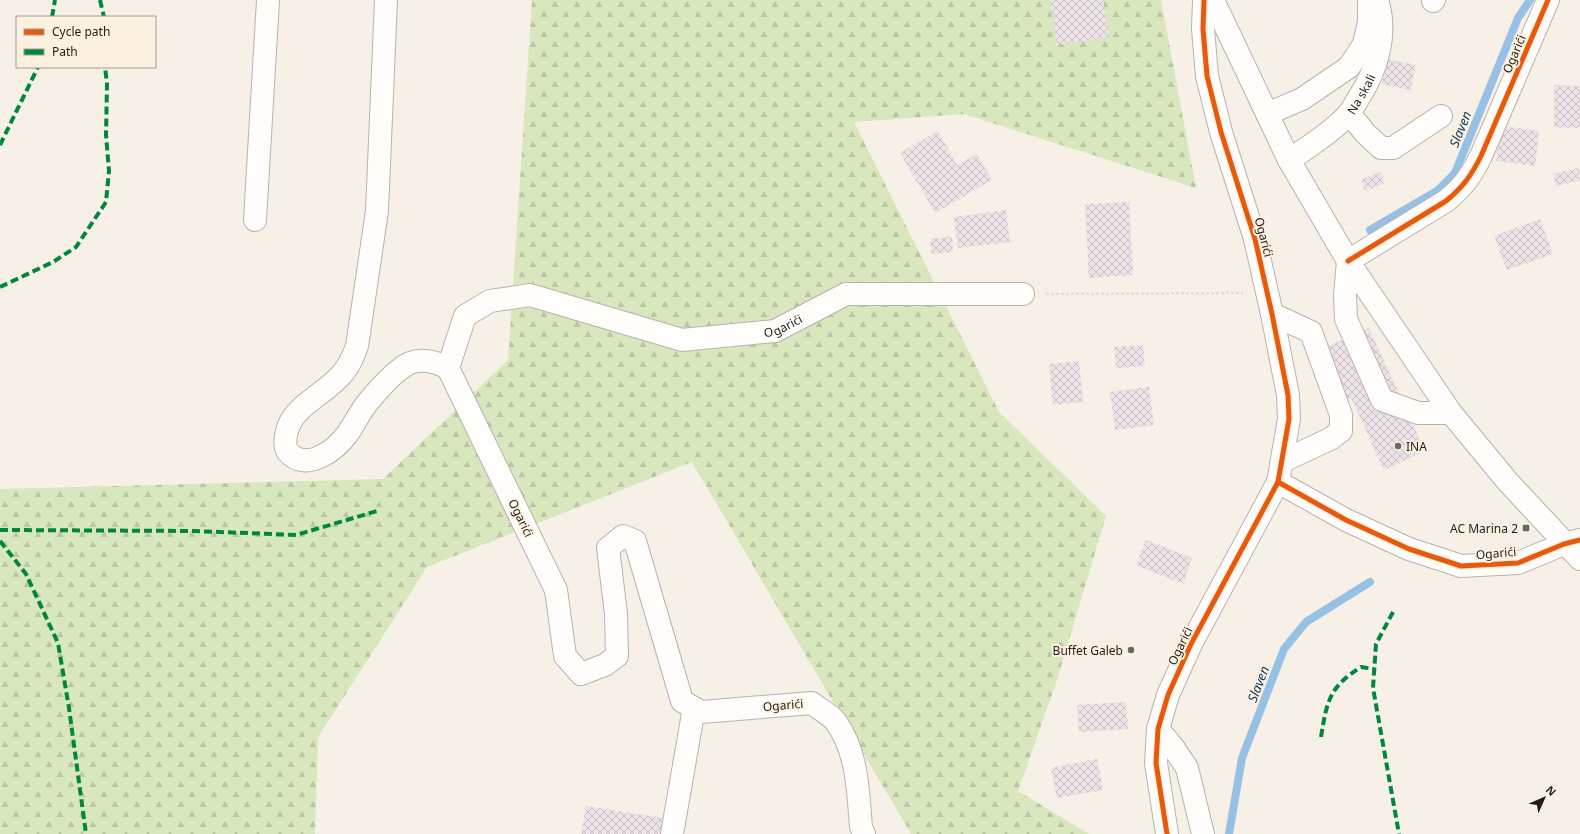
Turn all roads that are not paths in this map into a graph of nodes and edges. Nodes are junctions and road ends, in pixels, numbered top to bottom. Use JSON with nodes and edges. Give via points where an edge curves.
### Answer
{"nodes":[{"id":1,"x":268,"y":0,"type":"edge"},
{"id":2,"x":386,"y":0,"type":"edge"},
{"id":3,"x":1204,"y":0,"type":"edge"},
{"id":4,"x":1213,"y":0,"type":"edge"},
{"id":5,"x":1369,"y":0,"type":"edge"},
{"id":6,"x":1377,"y":0,"type":"edge"},
{"id":7,"x":1548,"y":0,"type":"edge"},
{"id":8,"x":1349,"y":113,"type":"junction"},
{"id":9,"x":1267,"y":114,"type":"junction"},
{"id":10,"x":1441,"y":116,"type":"dead end"},
{"id":11,"x":1289,"y":160,"type":"junction"},
{"id":12,"x":255,"y":220,"type":"dead end"},
{"id":13,"x":1348,"y":261,"type":"junction"},
{"id":14,"x":1023,"y":294,"type":"road end"},
{"id":15,"x":1272,"y":314,"type":"junction"},
{"id":16,"x":448,"y":368,"type":"junction"},
{"id":17,"x":1451,"y":413,"type":"junction"},
{"id":18,"x":1283,"y":461,"type":"junction"},
{"id":19,"x":1278,"y":482,"type":"junction"},
{"id":20,"x":1572,"y":542,"type":"edge"},
{"id":21,"x":1580,"y":559,"type":"edge"},
{"id":22,"x":694,"y":708,"type":"junction"},
{"id":23,"x":1158,"y":729,"type":"junction"},
{"id":24,"x":672,"y":834,"type":"edge"},
{"id":25,"x":864,"y":834,"type":"edge"},
{"id":26,"x":1167,"y":834,"type":"edge"},
{"id":27,"x":1203,"y":834,"type":"edge"}],
"edges":[{"from":1,"to":12,"type":"street"},
{"from":2,"to":16,"type":"street","via":[[377,211],[357,346],[352,362],[341,376],[297,413],[290,423],[286,433],[286,449],[292,457],[303,460],[318,459],[349,432],[368,402],[399,370],[411,363],[425,361],[436,362]]},
{"from":3,"to":15,"type":"street","name":"Ogarići","via":[[1203,29],[1207,76],[1221,132],[1255,239]]},
{"from":4,"to":9,"type":"street"},
{"from":5,"to":9,"type":"street","name":"Na skali","via":[[1369,22],[1364,44],[1349,67],[1302,99]]},
{"from":6,"to":8,"type":"street","name":"Na skali","via":[[1381,11],[1382,35],[1376,65]]},
{"from":7,"to":13,"type":"street","name":"Ogarići","via":[[1481,156],[1469,178],[1459,191],[1446,201]]},
{"from":8,"to":10,"type":"street","via":[[1381,148],[1393,148]]},
{"from":8,"to":11,"type":"street","name":"Na skali","via":[[1327,134]]},
{"from":9,"to":11,"type":"street"},
{"from":11,"to":13,"type":"street"},
{"from":13,"to":17,"type":"street"},
{"from":13,"to":17,"type":"street","via":[[1346,319],[1382,400],[1418,413]]},
{"from":14,"to":16,"type":"street","name":"Ogarići","via":[[846,294],[776,331],[682,340],[530,295],[490,301],[465,316]]},
{"from":15,"to":18,"type":"street","name":"Ogarići","via":[[1288,395],[1289,419]]},
{"from":15,"to":18,"type":"street","via":[[1311,332],[1340,415],[1341,431],[1330,439]]},
{"from":16,"to":22,"type":"street","name":"Ogarići","via":[[556,590],[565,656],[581,674],[605,665],[617,656],[616,614],[608,548],[623,536],[634,541],[682,701]]},
{"from":17,"to":20,"type":"street","via":[[1508,482]]},
{"from":18,"to":19,"type":"street","name":"Ogarići"},
{"from":19,"to":20,"type":"street","name":"Ogarići","via":[[1346,520],[1409,549],[1461,566],[1518,563]]},
{"from":19,"to":23,"type":"street","name":"Ogarići","via":[[1191,644],[1168,695]]},
{"from":20,"to":21,"type":"street"},
{"from":22,"to":24,"type":"street"},
{"from":22,"to":25,"type":"street","name":"Ogarići","via":[[701,712],[812,703],[836,721],[847,743],[856,774],[861,827]]},
{"from":23,"to":26,"type":"street","name":"Ogarići","via":[[1156,762]]},
{"from":23,"to":27,"type":"street","via":[[1187,768]]}]}
